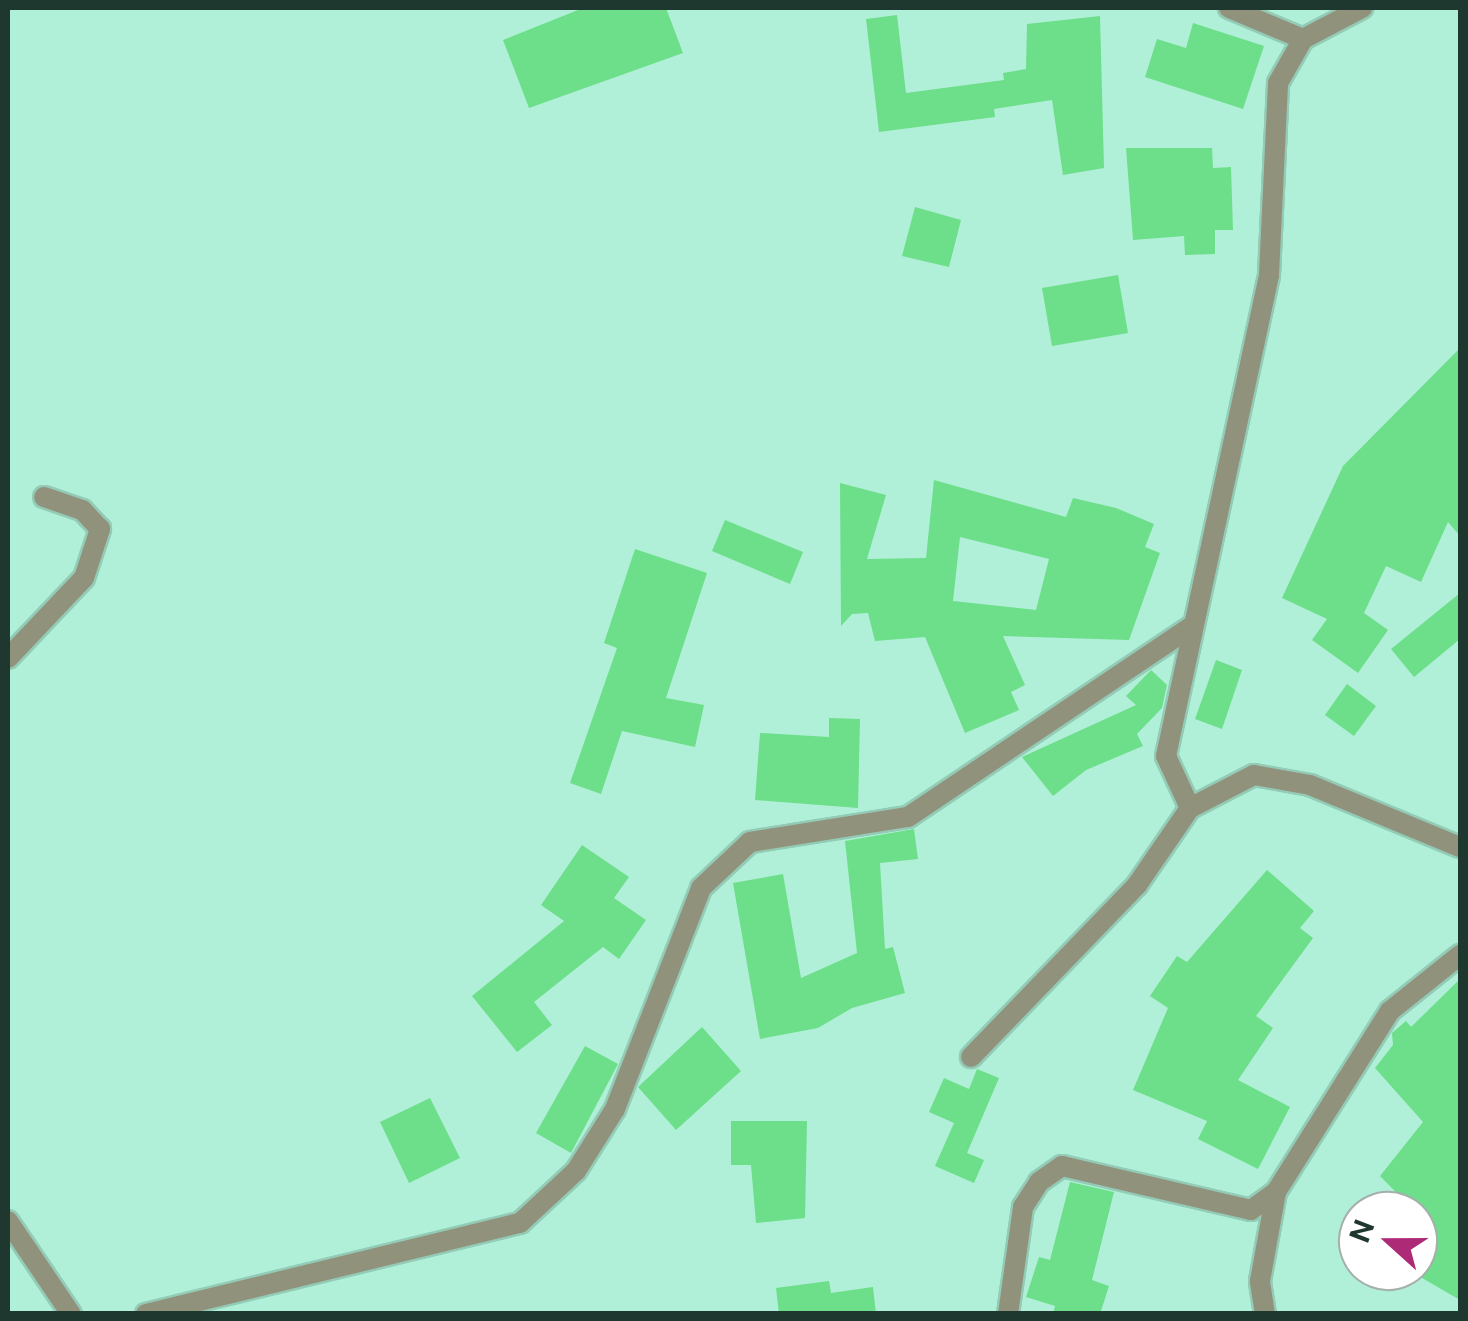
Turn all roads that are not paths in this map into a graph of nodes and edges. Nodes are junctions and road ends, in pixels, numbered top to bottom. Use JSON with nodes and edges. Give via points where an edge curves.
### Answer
{"nodes":[{"id":1,"x":1229,"y":8,"type":"edge"},
{"id":2,"x":1362,"y":8,"type":"edge"},
{"id":3,"x":1304,"y":39,"type":"junction"},
{"id":4,"x":44,"y":497,"type":"dead end"},
{"id":5,"x":1192,"y":626,"type":"junction"},
{"id":6,"x":8,"y":658,"type":"edge"},
{"id":7,"x":1190,"y":808,"type":"junction"},
{"id":8,"x":1460,"y":847,"type":"edge"},
{"id":9,"x":1460,"y":955,"type":"edge"},
{"id":10,"x":971,"y":1057,"type":"dead end"},
{"id":11,"x":1276,"y":1192,"type":"junction"},
{"id":12,"x":8,"y":1222,"type":"edge"},
{"id":13,"x":70,"y":1314,"type":"edge"},
{"id":14,"x":146,"y":1314,"type":"edge"},
{"id":15,"x":1008,"y":1314,"type":"edge"},
{"id":16,"x":1265,"y":1314,"type":"edge"}],
"edges":[{"from":1,"to":3,"type":"street"},
{"from":2,"to":3,"type":"street"},
{"from":3,"to":5,"type":"street","via":[[1278,83],[1269,275]]},
{"from":4,"to":6,"type":"street","via":[[82,510],[100,529],[84,578]]},
{"from":5,"to":7,"type":"street","via":[[1166,756]]},
{"from":5,"to":14,"type":"street","via":[[908,817],[750,842],[702,888],[615,1110],[576,1171],[520,1223]]},
{"from":7,"to":8,"type":"street","via":[[1254,775],[1310,784]]},
{"from":7,"to":10,"type":"street","via":[[1137,885]]},
{"from":9,"to":11,"type":"street","via":[[1390,1011]]},
{"from":11,"to":15,"type":"street","via":[[1251,1210],[1062,1166],[1023,1206]]},
{"from":11,"to":16,"type":"street","via":[[1260,1281]]},
{"from":12,"to":13,"type":"street"}]}
